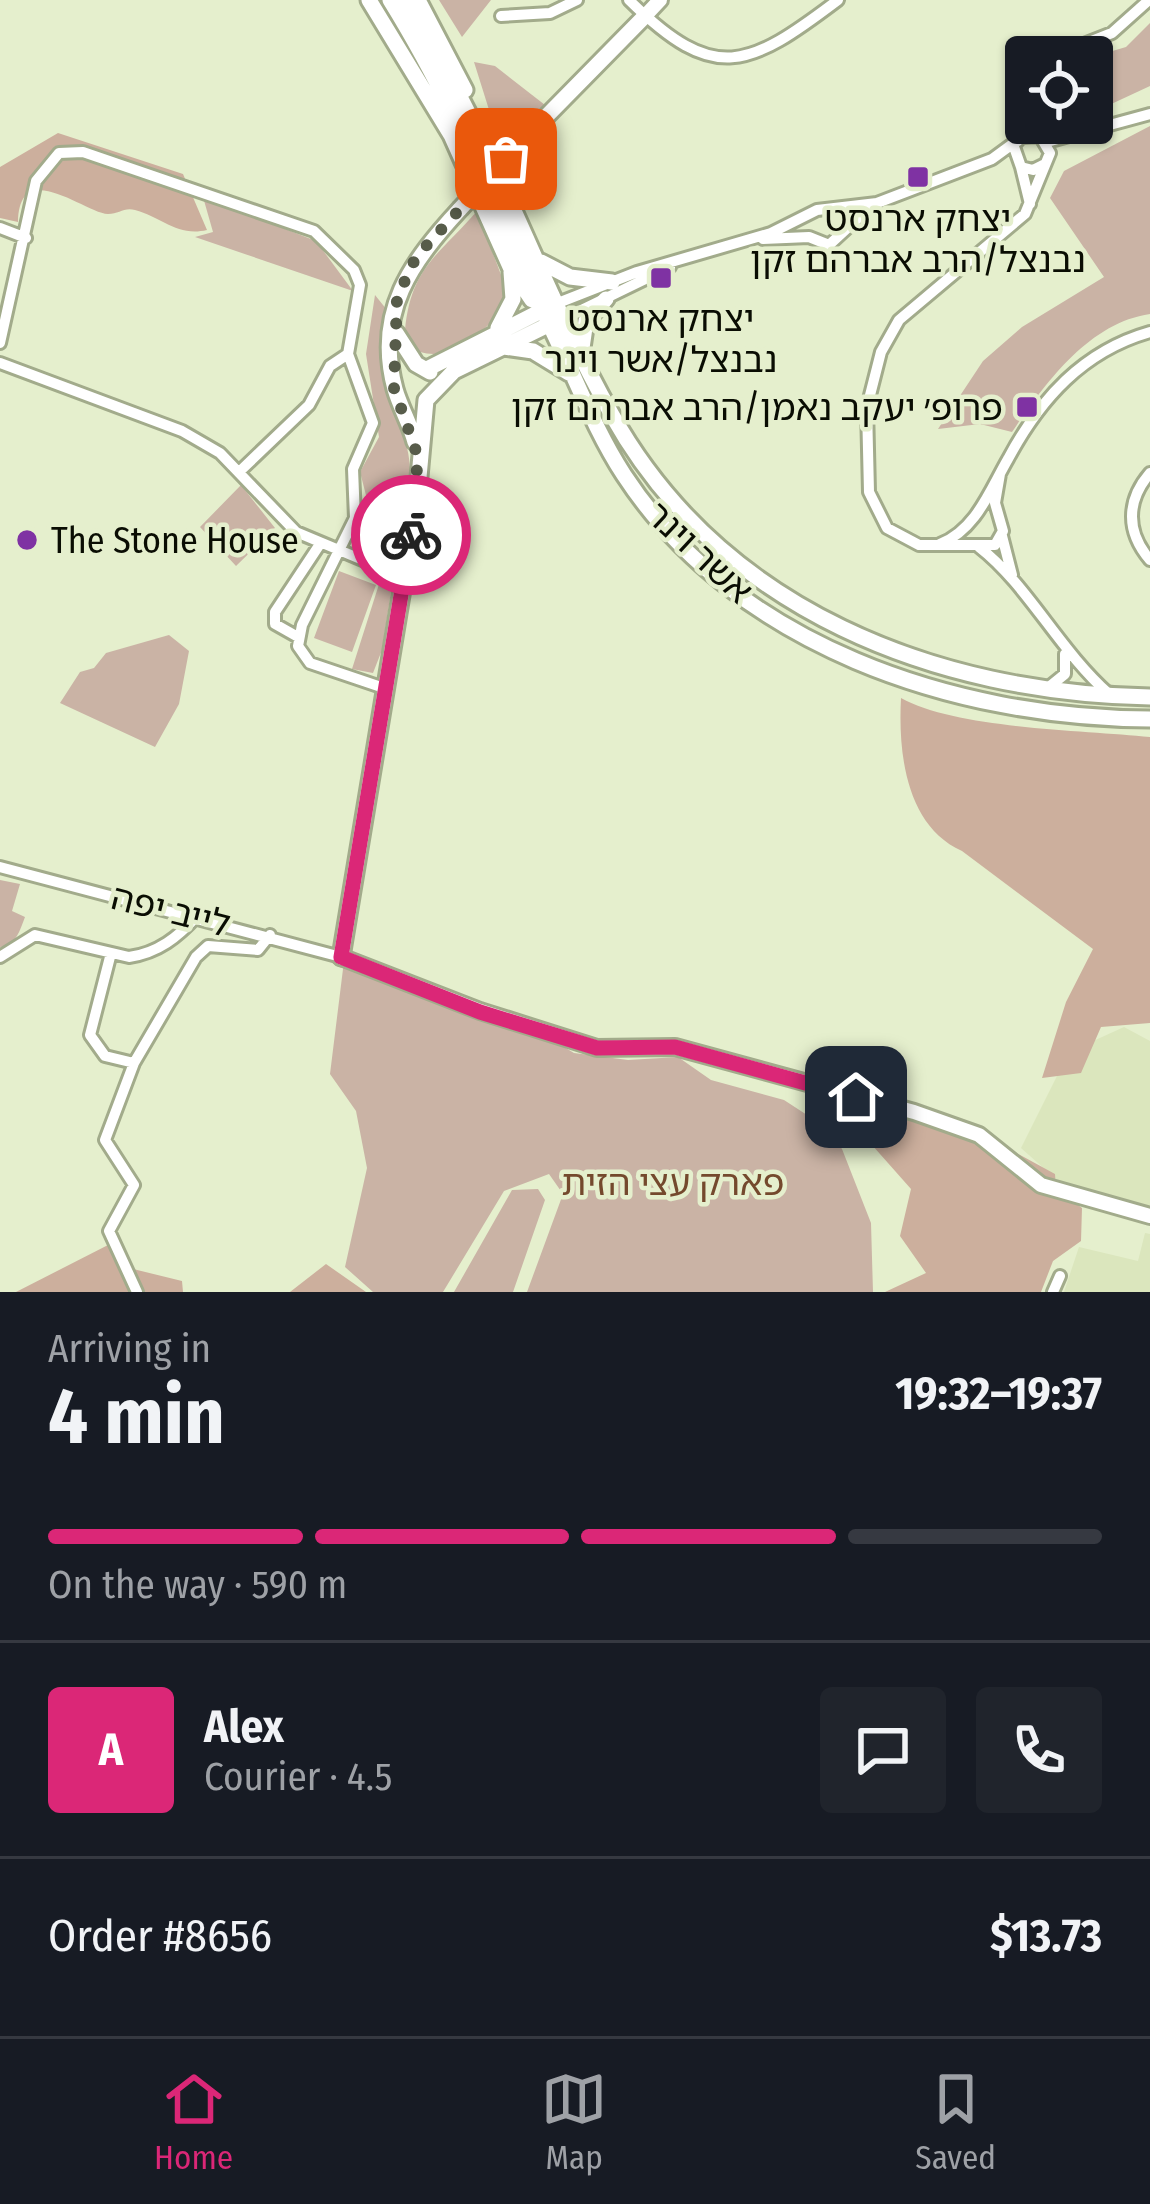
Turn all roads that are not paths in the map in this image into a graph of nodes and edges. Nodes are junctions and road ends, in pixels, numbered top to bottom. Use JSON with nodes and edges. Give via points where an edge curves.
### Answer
{"nodes":[{"id":1,"x":369,"y":0,"type":"edge"},
{"id":2,"x":390,"y":0,"type":"edge"},
{"id":3,"x":404,"y":0,"type":"edge"},
{"id":4,"x":418,"y":0,"type":"edge"},
{"id":5,"x":577,"y":0,"type":"edge"},
{"id":6,"x":628,"y":0,"type":"edge"},
{"id":7,"x":660,"y":0,"type":"edge"},
{"id":8,"x":838,"y":0,"type":"edge"},
{"id":9,"x":1149,"y":0,"type":"edge"},
{"id":10,"x":501,"y":16,"type":"dead end"},
{"id":11,"x":645,"y":16,"type":"junction"},
{"id":12,"x":1104,"y":36,"type":"edge"},
{"id":13,"x":1150,"y":114,"type":"edge"},
{"id":14,"x":475,"y":121,"type":"junction"},
{"id":15,"x":1113,"y":127,"type":"edge"},
{"id":16,"x":1016,"y":144,"type":"joint"},
{"id":17,"x":1042,"y":144,"type":"edge"},
{"id":18,"x":1071,"y":144,"type":"edge"},
{"id":19,"x":1048,"y":160,"type":"junction"},
{"id":20,"x":1019,"y":165,"type":"junction"},
{"id":21,"x":977,"y":166,"type":"junction"},
{"id":22,"x":877,"y":202,"type":"junction"},
{"id":23,"x":1028,"y":210,"type":"junction"},
{"id":24,"x":834,"y":212,"type":"junction"},
{"id":25,"x":808,"y":218,"type":"junction"},
{"id":26,"x":842,"y":227,"type":"junction"},
{"id":27,"x":0,"y":228,"type":"edge"},
{"id":28,"x":26,"y":238,"type":"junction"},
{"id":29,"x":809,"y":238,"type":"junction"},
{"id":30,"x":744,"y":241,"type":"junction"},
{"id":31,"x":689,"y":256,"type":"junction"},
{"id":32,"x":538,"y":260,"type":"junction"},
{"id":33,"x":511,"y":269,"type":"junction"},
{"id":34,"x":612,"y":282,"type":"junction"},
{"id":35,"x":606,"y":299,"type":"junction"},
{"id":36,"x":554,"y":314,"type":"junction"},
{"id":37,"x":393,"y":324,"type":"junction"},
{"id":38,"x":1150,"y":332,"type":"edge"},
{"id":39,"x":498,"y":339,"type":"junction"},
{"id":40,"x":0,"y":343,"type":"edge"},
{"id":41,"x":348,"y":353,"type":"junction"},
{"id":42,"x":583,"y":357,"type":"junction"},
{"id":43,"x":0,"y":364,"type":"edge"},
{"id":44,"x":421,"y":366,"type":"junction"},
{"id":45,"x":575,"y":379,"type":"junction"},
{"id":46,"x":394,"y":381,"type":"junction"},
{"id":47,"x":430,"y":393,"type":"junction"},
{"id":48,"x":401,"y":399,"type":"junction"},
{"id":49,"x":418,"y":457,"type":"junction"},
{"id":50,"x":239,"y":472,"type":"junction"},
{"id":51,"x":1150,"y":473,"type":"edge"},
{"id":52,"x":1000,"y":474,"type":"junction"},
{"id":53,"x":978,"y":513,"type":"junction"},
{"id":54,"x":998,"y":516,"type":"junction"},
{"id":55,"x":967,"y":526,"type":"junction"},
{"id":56,"x":1002,"y":536,"type":"junction"},
{"id":57,"x":320,"y":544,"type":"junction"},
{"id":58,"x":975,"y":544,"type":"junction"},
{"id":59,"x":933,"y":546,"type":"junction"},
{"id":60,"x":339,"y":551,"type":"junction"},
{"id":61,"x":1150,"y":560,"type":"edge"},
{"id":62,"x":370,"y":562,"type":"dead end"},
{"id":63,"x":1018,"y":589,"type":"junction"},
{"id":64,"x":298,"y":637,"type":"junction"},
{"id":65,"x":1061,"y":646,"type":"junction"},
{"id":66,"x":384,"y":688,"type":"junction"},
{"id":67,"x":1040,"y":691,"type":"junction"},
{"id":68,"x":1111,"y":696,"type":"junction"},
{"id":69,"x":1150,"y":697,"type":"edge"},
{"id":70,"x":1150,"y":719,"type":"edge"},
{"id":71,"x":0,"y":867,"type":"edge"},
{"id":72,"x":197,"y":916,"type":"junction"},
{"id":73,"x":269,"y":935,"type":"junction"},
{"id":74,"x":111,"y":953,"type":"junction"},
{"id":75,"x":0,"y":957,"type":"edge"},
{"id":76,"x":341,"y":957,"type":"junction"},
{"id":77,"x":134,"y":1064,"type":"junction"},
{"id":78,"x":1150,"y":1216,"type":"edge"},
{"id":79,"x":1060,"y":1276,"type":"dead end"},
{"id":80,"x":137,"y":1292,"type":"edge"},
{"id":81,"x":1053,"y":1292,"type":"edge"}],
"edges":[{"from":1,"to":33,"type":"main road","via":[[451,135]]},
{"from":2,"to":36,"type":"main road","name":"אשר וינר"},
{"from":3,"to":14,"type":"main road","name":"אשר וינר"},
{"from":4,"to":14,"type":"main road"},
{"from":5,"to":10,"type":"street","via":[[550,14]]},
{"from":6,"to":11,"type":"street"},
{"from":7,"to":11,"type":"street"},
{"from":8,"to":11,"type":"street","via":[[766,48],[729,59],[680,46]]},
{"from":9,"to":12,"type":"street"},
{"from":11,"to":37,"type":"main road","bridge":true,"via":[[406,273]]},
{"from":13,"to":15,"type":"street"},
{"from":14,"to":32,"type":"main road","name":"אשר וינר"},
{"from":16,"to":20,"type":"street"},
{"from":16,"to":21,"type":"street"},
{"from":17,"to":19,"type":"street"},
{"from":18,"to":19,"type":"street"},
{"from":19,"to":20,"type":"street","via":[[1038,170]]},
{"from":19,"to":23,"type":"street"},
{"from":20,"to":21,"type":"street"},
{"from":20,"to":23,"type":"street","via":[[1030,188]]},
{"from":21,"to":22,"type":"street"},
{"from":22,"to":24,"type":"street"},
{"from":22,"to":26,"type":"street"},
{"from":23,"to":59,"type":"street","via":[[912,306],[874,370],[866,428],[874,508],[897,536]]},
{"from":24,"to":25,"type":"street"},
{"from":24,"to":26,"type":"street"},
{"from":25,"to":29,"type":"street"},
{"from":25,"to":30,"type":"street"},
{"from":26,"to":29,"type":"street","via":[[830,244]]},
{"from":27,"to":28,"type":"street"},
{"from":28,"to":40,"type":"street"},
{"from":28,"to":41,"type":"street","via":[[40,171],[69,150],[293,222],[354,270],[361,300]]},
{"from":29,"to":30,"type":"street"},
{"from":30,"to":31,"type":"street"},
{"from":31,"to":34,"type":"street"},
{"from":31,"to":35,"type":"street"},
{"from":32,"to":34,"type":"main road","via":[[570,277]]},
{"from":32,"to":36,"type":"main road","name":"אשר וינר"},
{"from":33,"to":36,"type":"main road"},
{"from":33,"to":39,"type":"main road","via":[[513,298]]},
{"from":34,"to":36,"type":"street"},
{"from":35,"to":36,"type":"street"},
{"from":35,"to":42,"type":"main road","via":[[584,327]]},
{"from":36,"to":39,"type":"main road"},
{"from":36,"to":42,"type":"main road","name":"אשר וינר"},
{"from":36,"to":45,"type":"main road","name":"אשר וינר"},
{"from":37,"to":44,"type":"main road"},
{"from":37,"to":46,"type":"main road"},
{"from":38,"to":52,"type":"street","via":[[1074,371]]},
{"from":39,"to":44,"type":"main road"},
{"from":39,"to":45,"type":"main road","via":[[543,355]]},
{"from":39,"to":47,"type":"main road"},
{"from":41,"to":50,"type":"street","via":[[330,366],[310,405]]},
{"from":41,"to":60,"type":"street","via":[[373,423],[353,470],[358,508]]},
{"from":42,"to":67,"type":"main road","name":"אשר וינר","via":[[662,489],[760,580],[828,625],[888,651]]},
{"from":43,"to":50,"type":"street","via":[[182,431]]},
{"from":44,"to":46,"type":"main road","via":[[404,367]]},
{"from":44,"to":47,"type":"main road"},
{"from":45,"to":70,"type":"main road","name":"אשר וינר","via":[[622,471],[670,533],[805,636],[945,693]]},
{"from":46,"to":48,"type":"main road"},
{"from":47,"to":48,"type":"main road","via":[[411,404]]},
{"from":47,"to":49,"type":"main road"},
{"from":48,"to":49,"type":"main road"},
{"from":49,"to":66,"type":"main road"},
{"from":50,"to":57,"type":"street","via":[[272,512]]},
{"from":51,"to":61,"type":"street","via":[[1131,510]]},
{"from":52,"to":53,"type":"street"},
{"from":52,"to":54,"type":"street"},
{"from":53,"to":54,"type":"street"},
{"from":53,"to":55,"type":"street"},
{"from":54,"to":56,"type":"street"},
{"from":55,"to":58,"type":"street"},
{"from":55,"to":59,"type":"street"},
{"from":56,"to":58,"type":"street","via":[[990,547]]},
{"from":56,"to":63,"type":"street"},
{"from":57,"to":60,"type":"street"},
{"from":57,"to":64,"type":"street","via":[[275,612],[275,624]]},
{"from":58,"to":59,"type":"street"},
{"from":58,"to":63,"type":"street"},
{"from":60,"to":62,"type":"street"},
{"from":60,"to":64,"type":"street"},
{"from":63,"to":65,"type":"street"},
{"from":64,"to":66,"type":"street","via":[[310,663]]},
{"from":65,"to":67,"type":"street","via":[[1065,674]]},
{"from":65,"to":68,"type":"street"},
{"from":66,"to":76,"type":"main road"},
{"from":67,"to":68,"type":"main road","name":"אשר וינר"},
{"from":68,"to":69,"type":"main road","name":"אשר וינר"},
{"from":71,"to":72,"type":"street","name":"לייב יפה"},
{"from":72,"to":73,"type":"street","name":"לייב יפה"},
{"from":72,"to":74,"type":"street","via":[[158,949]]},
{"from":73,"to":76,"type":"street","name":"לייב יפה"},
{"from":73,"to":77,"type":"street","via":[[259,950],[208,946],[196,957]]},
{"from":74,"to":75,"type":"street","via":[[35,935]]},
{"from":74,"to":77,"type":"street","via":[[91,1035],[105,1056]]},
{"from":76,"to":78,"type":"street","via":[[597,1048],[675,1047],[934,1119],[979,1135],[1041,1185]]},
{"from":77,"to":80,"type":"street","via":[[105,1140],[134,1185],[109,1231]]},
{"from":79,"to":81,"type":"street"}]}
